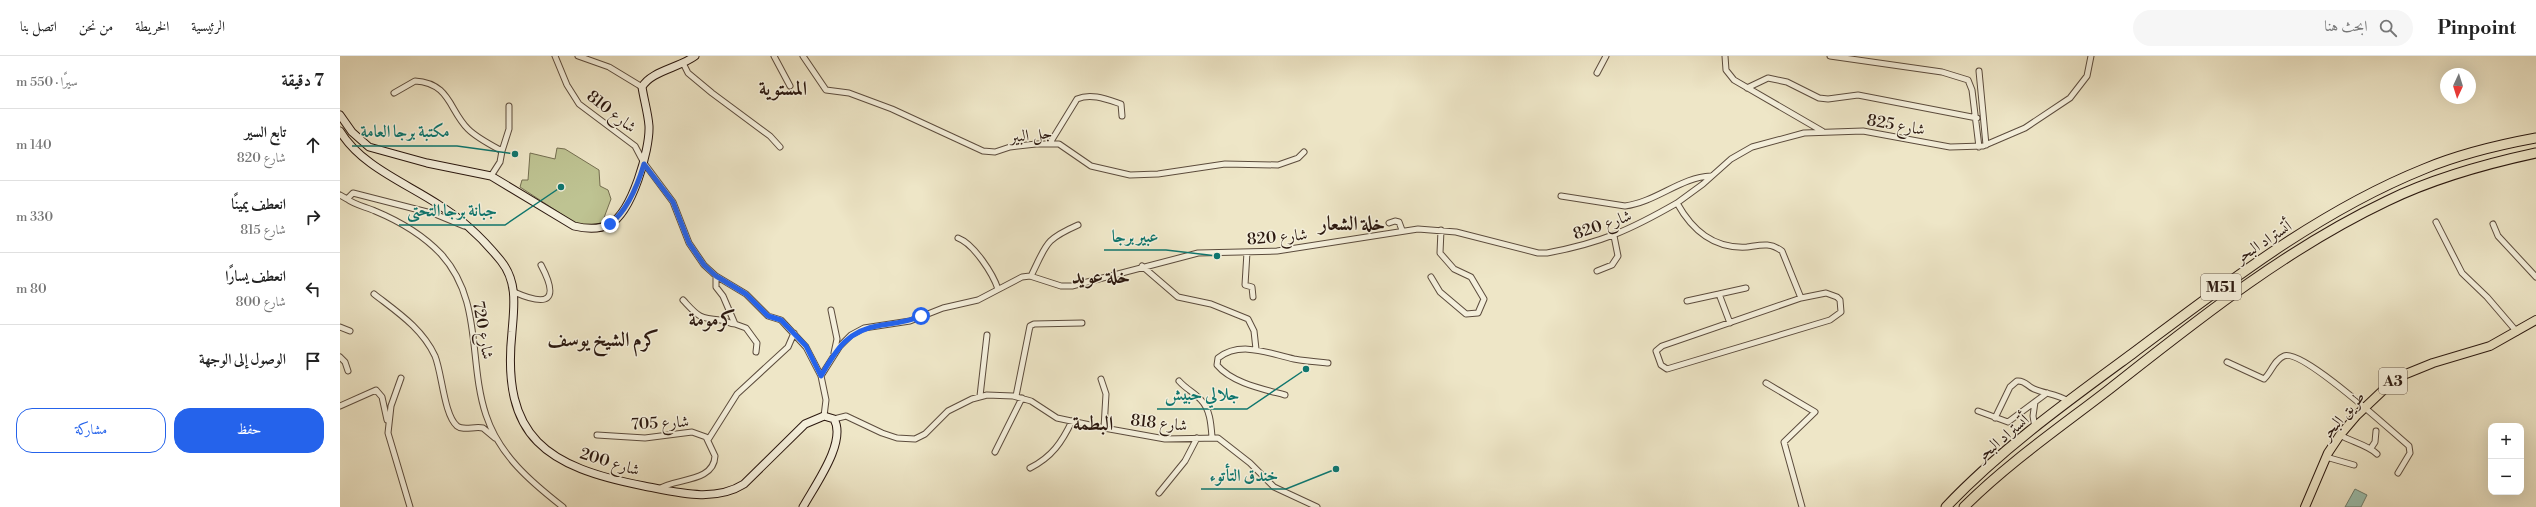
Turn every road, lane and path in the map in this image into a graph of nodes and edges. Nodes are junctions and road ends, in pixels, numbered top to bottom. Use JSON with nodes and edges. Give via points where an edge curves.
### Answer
{"nodes":[{"id":1,"x":556,"y":56,"type":"edge"},
{"id":2,"x":578,"y":56,"type":"edge"},
{"id":3,"x":695,"y":56,"type":"edge"},
{"id":4,"x":774,"y":56,"type":"edge"},
{"id":5,"x":803,"y":56,"type":"edge"},
{"id":6,"x":1606,"y":56,"type":"edge"},
{"id":7,"x":1725,"y":56,"type":"edge"},
{"id":8,"x":1830,"y":56,"type":"edge"},
{"id":9,"x":2091,"y":56,"type":"edge"},
{"id":10,"x":684,"y":65,"type":"junction"},
{"id":11,"x":1979,"y":71,"type":"dead end"},
{"id":12,"x":1598,"y":73,"type":"dead end"},
{"id":13,"x":790,"y":86,"type":"dead end"},
{"id":14,"x":642,"y":87,"type":"junction"},
{"id":15,"x":1747,"y":88,"type":"junction"},
{"id":16,"x":394,"y":93,"type":"dead end"},
{"id":17,"x":509,"y":106,"type":"dead end"},
{"id":18,"x":340,"y":115,"type":"edge"},
{"id":19,"x":1122,"y":116,"type":"dead end"},
{"id":20,"x":1977,"y":118,"type":"junction"},
{"id":21,"x":340,"y":131,"type":"edge"},
{"id":22,"x":1822,"y":131,"type":"junction"},
{"id":23,"x":2536,"y":138,"type":"edge"},
{"id":24,"x":1050,"y":143,"type":"junction"},
{"id":25,"x":1986,"y":145,"type":"junction"},
{"id":26,"x":780,"y":147,"type":"dead end"},
{"id":27,"x":1979,"y":147,"type":"junction"},
{"id":28,"x":502,"y":151,"type":"junction"},
{"id":29,"x":1304,"y":152,"type":"dead end"},
{"id":30,"x":2536,"y":153,"type":"edge"},
{"id":31,"x":644,"y":164,"type":"junction"},
{"id":32,"x":491,"y":176,"type":"junction"},
{"id":33,"x":1711,"y":176,"type":"junction"},
{"id":34,"x":340,"y":195,"type":"edge"},
{"id":35,"x":1561,"y":196,"type":"dead end"},
{"id":36,"x":347,"y":199,"type":"junction"},
{"id":37,"x":1677,"y":202,"type":"junction"},
{"id":38,"x":2436,"y":222,"type":"dead end"},
{"id":39,"x":1389,"y":223,"type":"dead end"},
{"id":40,"x":1078,"y":224,"type":"dead end"},
{"id":41,"x":2494,"y":224,"type":"dead end"},
{"id":42,"x":470,"y":229,"type":"junction"},
{"id":43,"x":1402,"y":230,"type":"junction"},
{"id":44,"x":1441,"y":230,"type":"junction"},
{"id":45,"x":1614,"y":236,"type":"junction"},
{"id":46,"x":958,"y":238,"type":"dead end"},
{"id":47,"x":1247,"y":252,"type":"junction"},
{"id":48,"x":541,"y":265,"type":"dead end"},
{"id":49,"x":1142,"y":266,"type":"junction"},
{"id":50,"x":1598,"y":271,"type":"dead end"},
{"id":51,"x":716,"y":276,"type":"junction"},
{"id":52,"x":1031,"y":276,"type":"junction"},
{"id":53,"x":1431,"y":277,"type":"dead end"},
{"id":54,"x":2536,"y":277,"type":"edge"},
{"id":55,"x":1746,"y":288,"type":"dead end"},
{"id":56,"x":998,"y":289,"type":"junction"},
{"id":57,"x":514,"y":292,"type":"junction"},
{"id":58,"x":374,"y":294,"type":"dead end"},
{"id":59,"x":1718,"y":294,"type":"junction"},
{"id":60,"x":1254,"y":297,"type":"dead end"},
{"id":61,"x":1801,"y":298,"type":"junction"},
{"id":62,"x":683,"y":300,"type":"dead end"},
{"id":63,"x":1687,"y":301,"type":"dead end"},
{"id":64,"x":831,"y":310,"type":"dead end"},
{"id":65,"x":2536,"y":320,"type":"edge"},
{"id":66,"x":1082,"y":323,"type":"dead end"},
{"id":67,"x":1730,"y":323,"type":"junction"},
{"id":68,"x":735,"y":324,"type":"junction"},
{"id":69,"x":340,"y":326,"type":"edge"},
{"id":70,"x":350,"y":331,"type":"dead end"},
{"id":71,"x":2517,"y":332,"type":"junction"},
{"id":72,"x":794,"y":333,"type":"junction"},
{"id":73,"x":987,"y":335,"type":"dead end"},
{"id":74,"x":1256,"y":349,"type":"junction"},
{"id":75,"x":756,"y":352,"type":"dead end"},
{"id":76,"x":340,"y":357,"type":"edge"},
{"id":77,"x":832,"y":358,"type":"junction"},
{"id":78,"x":2227,"y":362,"type":"dead end"},
{"id":79,"x":1328,"y":363,"type":"dead end"},
{"id":80,"x":348,"y":371,"type":"dead end"},
{"id":81,"x":821,"y":376,"type":"junction"},
{"id":82,"x":401,"y":378,"type":"dead end"},
{"id":83,"x":1101,"y":379,"type":"dead end"},
{"id":84,"x":1179,"y":381,"type":"dead end"},
{"id":85,"x":1766,"y":383,"type":"dead end"},
{"id":86,"x":2047,"y":393,"type":"junction"},
{"id":87,"x":1285,"y":394,"type":"dead end"},
{"id":88,"x":980,"y":396,"type":"junction"},
{"id":89,"x":1016,"y":396,"type":"junction"},
{"id":90,"x":1022,"y":398,"type":"junction"},
{"id":91,"x":2068,"y":401,"type":"junction"},
{"id":92,"x":2035,"y":402,"type":"junction"},
{"id":93,"x":340,"y":406,"type":"edge"},
{"id":94,"x":2364,"y":408,"type":"junction"},
{"id":95,"x":1978,"y":411,"type":"dead end"},
{"id":96,"x":824,"y":416,"type":"junction"},
{"id":97,"x":1995,"y":418,"type":"junction"},
{"id":98,"x":834,"y":419,"type":"junction"},
{"id":99,"x":1072,"y":421,"type":"junction"},
{"id":100,"x":388,"y":423,"type":"junction"},
{"id":101,"x":1104,"y":428,"type":"junction"},
{"id":102,"x":2035,"y":429,"type":"junction"},
{"id":103,"x":2376,"y":431,"type":"dead end"},
{"id":104,"x":597,"y":435,"type":"dead end"},
{"id":105,"x":2340,"y":435,"type":"junction"},
{"id":106,"x":1212,"y":436,"type":"junction"},
{"id":107,"x":1197,"y":438,"type":"junction"},
{"id":108,"x":708,"y":440,"type":"junction"},
{"id":109,"x":501,"y":447,"type":"junction"},
{"id":110,"x":2371,"y":448,"type":"junction"},
{"id":111,"x":995,"y":452,"type":"dead end"},
{"id":112,"x":2376,"y":454,"type":"dead end"},
{"id":113,"x":2326,"y":457,"type":"junction"},
{"id":114,"x":2354,"y":465,"type":"dead end"},
{"id":115,"x":1030,"y":468,"type":"dead end"},
{"id":116,"x":2398,"y":473,"type":"dead end"},
{"id":117,"x":659,"y":489,"type":"junction"},
{"id":118,"x":1159,"y":493,"type":"dead end"},
{"id":119,"x":410,"y":507,"type":"edge"},
{"id":120,"x":563,"y":507,"type":"edge"},
{"id":121,"x":803,"y":507,"type":"edge"},
{"id":122,"x":1317,"y":507,"type":"edge"},
{"id":123,"x":1802,"y":507,"type":"edge"},
{"id":124,"x":1946,"y":507,"type":"edge"},
{"id":125,"x":1964,"y":507,"type":"edge"},
{"id":126,"x":2305,"y":507,"type":"edge"}],
"edges":[{"from":1,"to":31,"type":"street","name":"شارع 810","via":[[573,96],[594,116],[626,137],[635,146]]},
{"from":2,"to":14,"type":"street","via":[[609,67]]},
{"from":3,"to":10,"type":"main road"},
{"from":4,"to":13,"type":"street"},
{"from":5,"to":24,"type":"street","name":"جل البير","via":[[826,90],[849,93],[892,109],[977,149],[994,152],[1018,146]]},
{"from":6,"to":12,"type":"street"},
{"from":7,"to":15,"type":"street","via":[[1726,70],[1730,76]]},
{"from":8,"to":20,"type":"street","via":[[1942,72],[1968,80],[1972,86]]},
{"from":9,"to":25,"type":"street","name":"شارع 825","via":[[2088,76],[2070,98],[2025,128]]},
{"from":10,"to":14,"type":"main road","via":[[650,76]]},
{"from":10,"to":26,"type":"street","via":[[694,79],[770,136]]},
{"from":11,"to":25,"type":"street"},
{"from":14,"to":31,"type":"main road","via":[[649,127]]},
{"from":15,"to":20,"type":"street","via":[[1768,78],[1787,82],[1819,98],[1858,95]]},
{"from":15,"to":22,"type":"street"},
{"from":16,"to":28,"type":"street","via":[[415,81],[436,87],[447,96],[468,129]]},
{"from":17,"to":28,"type":"street","via":[[509,129]]},
{"from":18,"to":32,"type":"main road","via":[[352,132],[369,147],[427,163]]},
{"from":19,"to":24,"type":"street","via":[[1121,104],[1090,95],[1083,96],[1077,99]]},
{"from":20,"to":27,"type":"street"},
{"from":21,"to":42,"type":"main road","name":"شارع 200","via":[[379,169],[441,206]]},
{"from":22,"to":27,"type":"street","name":"شارع 825","via":[[1863,131],[1950,147]]},
{"from":22,"to":33,"type":"street","name":"شارع 825","via":[[1788,136],[1752,147],[1731,159]]},
{"from":23,"to":91,"type":"highway","name":"أتستراد البحر","number":"M51","via":[[2495,146],[2425,168],[2319,223],[2232,279]]},
{"from":24,"to":29,"type":"street","name":"جل البير","via":[[1064,146],[1098,169],[1130,175],[1158,174],[1225,164],[1278,165],[1298,158]]},
{"from":25,"to":27,"type":"street","name":"شارع 825"},
{"from":28,"to":32,"type":"street","via":[[500,162]]},
{"from":30,"to":125,"type":"highway","name":"أتستراد البحر","number":"M51","via":[[2485,164],[2446,178],[2388,201],[2328,231],[2218,305],[2006,469]]},
{"from":31,"to":32,"type":"main road","via":[[640,178],[619,217],[610,224],[586,229],[574,226]]},
{"from":31,"to":51,"type":"street","name":"شارع 810","via":[[673,202],[695,253]]},
{"from":33,"to":35,"type":"street","via":[[1697,177],[1650,200],[1625,206]]},
{"from":33,"to":37,"type":"street","name":"شارع 825"},
{"from":34,"to":36,"type":"street","name":"شارع 720"},
{"from":36,"to":42,"type":"street","via":[[353,193],[435,214]]},
{"from":36,"to":109,"type":"street","name":"شارع 720","via":[[415,232],[440,254],[453,270],[472,316],[478,380],[484,408]]},
{"from":37,"to":45,"type":"street","name":"شارع 820","via":[[1645,222]]},
{"from":37,"to":61,"type":"street","via":[[1687,222],[1716,242],[1737,247],[1768,244],[1782,251]]},
{"from":38,"to":71,"type":"street","via":[[2462,273]]},
{"from":39,"to":43,"type":"street","via":[[1395,220],[1399,222]]},
{"from":40,"to":52,"type":"street","via":[[1048,241]]},
{"from":41,"to":54,"type":"street","via":[[2498,236]]},
{"from":42,"to":57,"type":"main road","name":"شارع 200","via":[[508,269]]},
{"from":43,"to":44,"type":"street","name":"شارع 820"},
{"from":43,"to":47,"type":"street","name":"شارع 820","via":[[1302,248]]},
{"from":44,"to":45,"type":"street","name":"شارع 820","via":[[1470,234],[1538,253],[1575,248]]},
{"from":44,"to":53,"type":"street","via":[[1440,253],[1454,269],[1471,277],[1484,299],[1478,313],[1466,314],[1440,292]]},
{"from":45,"to":50,"type":"street","via":[[1618,256],[1612,265]]},
{"from":46,"to":56,"type":"street","via":[[968,244],[994,276]]},
{"from":47,"to":49,"type":"street","name":"شارع 820","via":[[1198,253]]},
{"from":47,"to":60,"type":"street","via":[[1245,285],[1252,287]]},
{"from":48,"to":57,"type":"street","via":[[550,289],[548,297],[545,300],[534,300]]},
{"from":49,"to":52,"type":"street","name":"شارع 820","via":[[1072,286],[1061,286]]},
{"from":49,"to":74,"type":"street","via":[[1178,297],[1211,304],[1248,319],[1252,322]]},
{"from":51,"to":68,"type":"street","via":[[716,287],[723,296]]},
{"from":51,"to":72,"type":"street","via":[[746,294],[768,316],[781,320]]},
{"from":52,"to":56,"type":"street","via":[[1015,279]]},
{"from":55,"to":59,"type":"street"},
{"from":56,"to":77,"type":"street","via":[[978,300],[943,308],[910,321],[856,332]]},
{"from":57,"to":117,"type":"main road","name":"شارع 200","via":[[510,353],[511,386],[519,414],[533,439],[548,451],[582,470]]},
{"from":58,"to":109,"type":"street","via":[[421,333],[435,358],[456,425],[460,428],[483,428]]},
{"from":59,"to":63,"type":"street"},
{"from":59,"to":67,"type":"street"},
{"from":61,"to":67,"type":"street"},
{"from":61,"to":67,"type":"street","via":[[1817,294],[1832,295],[1840,300],[1841,312],[1830,320],[1667,369],[1657,359],[1656,351],[1662,346]]},
{"from":62,"to":68,"type":"street","via":[[698,315],[706,319]]},
{"from":64,"to":77,"type":"street","via":[[837,339]]},
{"from":65,"to":71,"type":"highway","name":"طريق البحر","number":"A3"},
{"from":66,"to":89,"type":"street","via":[[1030,326]]},
{"from":68,"to":75,"type":"street","via":[[749,331],[757,343]]},
{"from":69,"to":70,"type":"street"},
{"from":71,"to":94,"type":"highway","name":"طريق البحر","number":"A3","via":[[2490,346],[2433,363],[2396,378]]},
{"from":72,"to":81,"type":"street","via":[[806,346]]},
{"from":72,"to":108,"type":"street","via":[[785,350],[737,394]]},
{"from":73,"to":88,"type":"street"},
{"from":74,"to":79,"type":"street","via":[[1293,359]]},
{"from":74,"to":87,"type":"street","via":[[1229,352],[1218,358],[1217,365],[1239,380]]},
{"from":76,"to":80,"type":"street"},
{"from":77,"to":81,"type":"street"},
{"from":78,"to":94,"type":"street","via":[[2264,379],[2278,360],[2284,356],[2294,356],[2346,392]]},
{"from":81,"to":96,"type":"street","via":[[826,400]]},
{"from":82,"to":100,"type":"street"},
{"from":83,"to":101,"type":"street","via":[[1106,394]]},
{"from":84,"to":106,"type":"street","via":[[1188,391],[1201,399],[1206,408]]},
{"from":85,"to":123,"type":"street","via":[[1816,412],[1784,442]]},
{"from":86,"to":91,"type":"street","via":[[2059,395]]},
{"from":86,"to":92,"type":"street"},
{"from":86,"to":97,"type":"street","via":[[2034,390],[2024,382],[2017,381],[2010,387]]},
{"from":88,"to":89,"type":"street","name":"شارع 818"},
{"from":88,"to":98,"type":"street","name":"شارع 818","via":[[948,411],[925,434],[915,439],[882,434],[846,416]]},
{"from":89,"to":90,"type":"street","name":"شارع 818"},
{"from":90,"to":99,"type":"street","name":"شارع 818","via":[[1038,405],[1051,416]]},
{"from":90,"to":111,"type":"street"},
{"from":91,"to":102,"type":"highway","name":"أتستراد البحر","number":"M51"},
{"from":92,"to":97,"type":"street","via":[[2011,421],[2005,422]]},
{"from":92,"to":102,"type":"street"},
{"from":93,"to":100,"type":"street","via":[[373,391],[379,391]]},
{"from":94,"to":105,"type":"highway","name":"طريق البحر","number":"A3"},
{"from":94,"to":116,"type":"street","via":[[2409,446],[2410,454]]},
{"from":95,"to":97,"type":"street"},
{"from":96,"to":98,"type":"main road"},
{"from":96,"to":117,"type":"main road","name":"شارع 200","via":[[805,424],[736,489],[694,495]]},
{"from":98,"to":121,"type":"main road","via":[[838,426],[836,445]]},
{"from":99,"to":101,"type":"street","name":"شارع 818"},
{"from":99,"to":115,"type":"street","via":[[1060,444],[1043,461]]},
{"from":100,"to":119,"type":"street","via":[[389,436]]},
{"from":101,"to":107,"type":"street","name":"شارع 818","via":[[1165,439]]},
{"from":102,"to":124,"type":"highway","name":"أتستراد البحر","number":"M51","via":[[1984,471]]},
{"from":103,"to":110,"type":"street"},
{"from":104,"to":108,"type":"street","name":"شارع 705","via":[[645,438],[684,431],[699,433]]},
{"from":105,"to":110,"type":"street","via":[[2356,444]]},
{"from":105,"to":113,"type":"highway","name":"طريق البحر","number":"A3"},
{"from":106,"to":107,"type":"street","name":"شارع 818"},
{"from":106,"to":122,"type":"street","via":[[1250,463],[1274,487]]},
{"from":107,"to":118,"type":"street","via":[[1185,461]]},
{"from":108,"to":117,"type":"street","name":"شارع 705","via":[[714,460],[705,472],[687,481],[668,483]]},
{"from":109,"to":120,"type":"street","name":"شارع 720","via":[[518,469]]},
{"from":110,"to":112,"type":"street"},
{"from":113,"to":114,"type":"street"},
{"from":113,"to":126,"type":"highway","name":"طريق البحر","number":"A3"}]}
